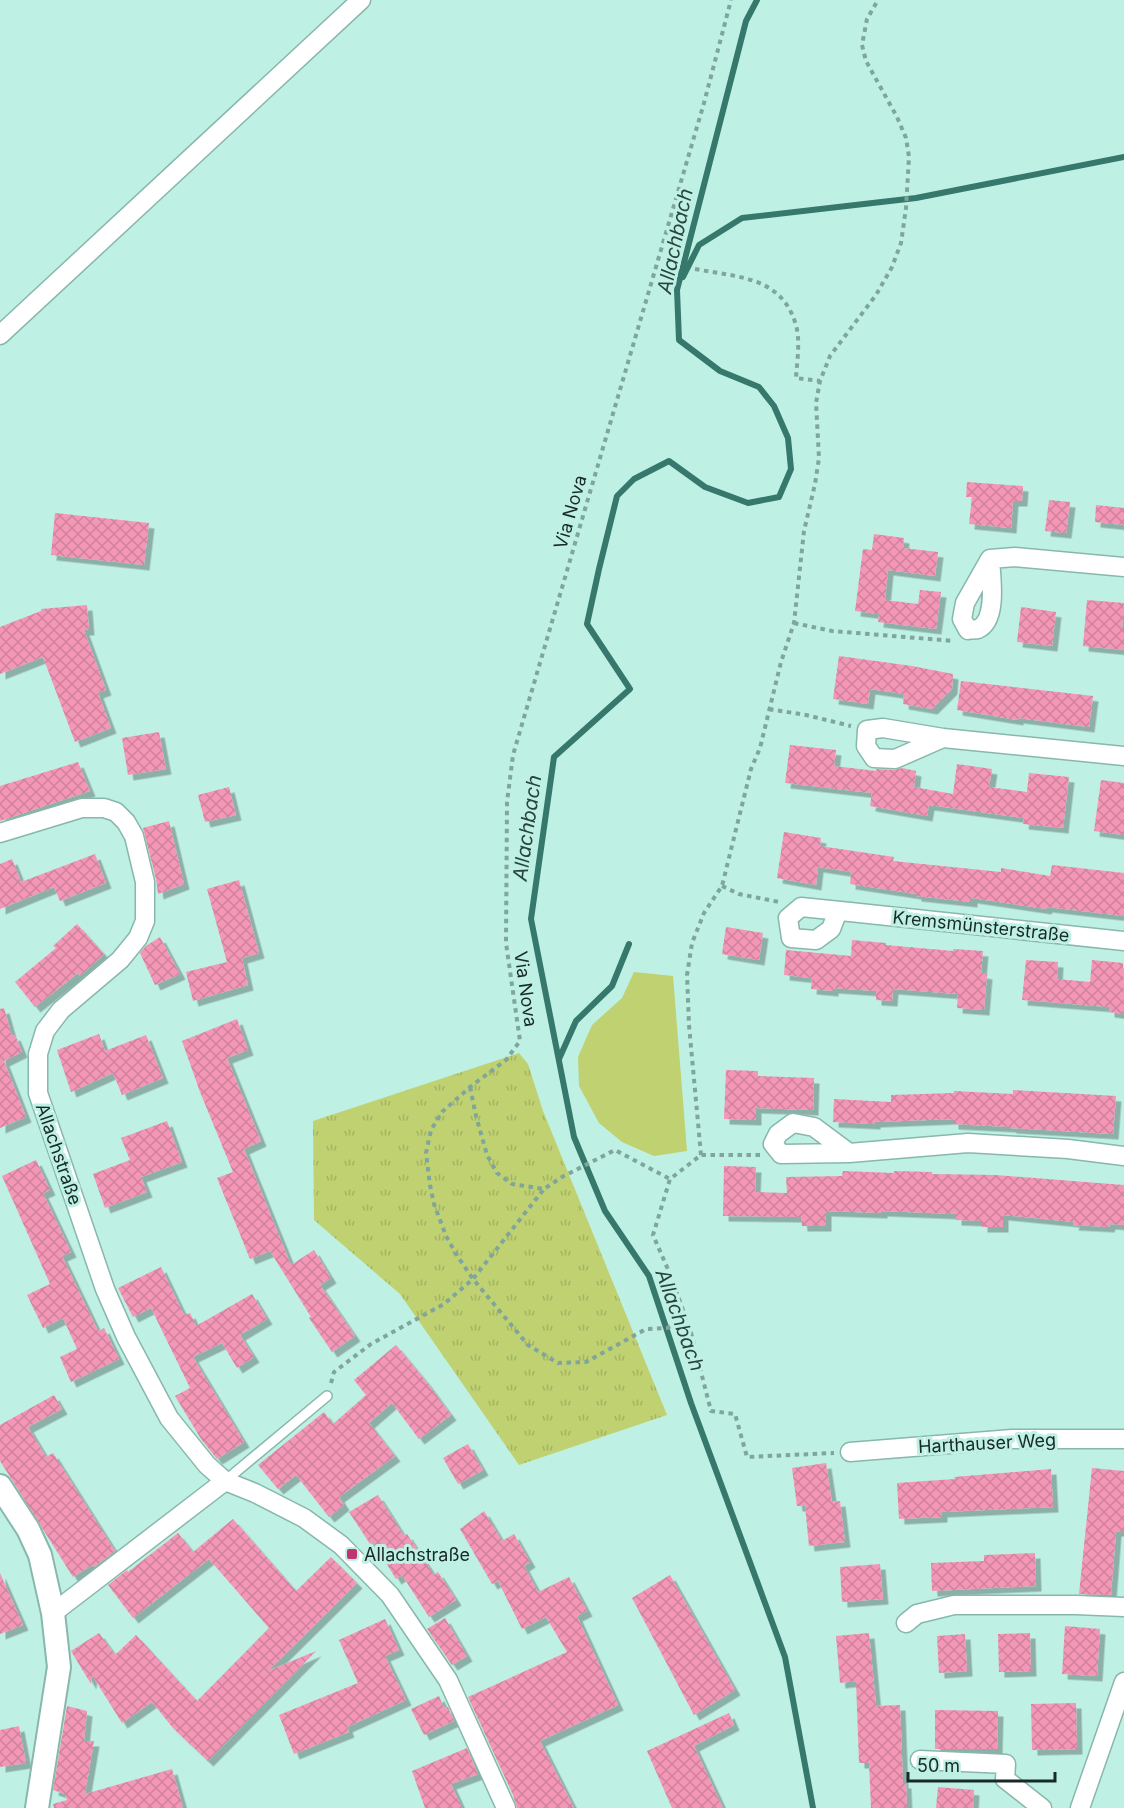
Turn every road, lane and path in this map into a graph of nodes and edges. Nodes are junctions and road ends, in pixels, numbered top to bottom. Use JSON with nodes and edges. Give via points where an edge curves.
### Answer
{"nodes":[{"id":1,"x":361,"y":0,"type":"edge"},
{"id":2,"x":731,"y":0,"type":"edge"},
{"id":3,"x":878,"y":0,"type":"edge"},
{"id":4,"x":695,"y":269,"type":"dead end"},
{"id":5,"x":0,"y":335,"type":"edge"},
{"id":6,"x":820,"y":381,"type":"junction"},
{"id":7,"x":990,"y":559,"type":"junction"},
{"id":8,"x":1124,"y":567,"type":"edge"},
{"id":9,"x":794,"y":623,"type":"junction"},
{"id":10,"x":968,"y":630,"type":"junction"},
{"id":11,"x":770,"y":709,"type":"junction"},
{"id":12,"x":867,"y":730,"type":"junction"},
{"id":13,"x":943,"y":738,"type":"junction"},
{"id":14,"x":1124,"y":756,"type":"edge"},
{"id":15,"x":0,"y":833,"type":"edge"},
{"id":16,"x":722,"y":886,"type":"junction"},
{"id":17,"x":801,"y":907,"type":"junction"},
{"id":18,"x":838,"y":911,"type":"junction"},
{"id":19,"x":1124,"y":941,"type":"edge"},
{"id":20,"x":470,"y":1087,"type":"junction"},
{"id":21,"x":849,"y":1153,"type":"junction"},
{"id":22,"x":781,"y":1154,"type":"junction"},
{"id":23,"x":701,"y":1155,"type":"junction"},
{"id":24,"x":1124,"y":1156,"type":"edge"},
{"id":25,"x":670,"y":1179,"type":"junction"},
{"id":26,"x":544,"y":1189,"type":"junction"},
{"id":27,"x":473,"y":1279,"type":"junction"},
{"id":28,"x":686,"y":1318,"type":"junction"},
{"id":29,"x":327,"y":1396,"type":"joint"},
{"id":30,"x":1124,"y":1439,"type":"edge"},
{"id":31,"x":850,"y":1452,"type":"joint"},
{"id":32,"x":225,"y":1481,"type":"junction"},
{"id":33,"x":2,"y":1492,"type":"edge"},
{"id":34,"x":1124,"y":1607,"type":"edge"},
{"id":35,"x":53,"y":1613,"type":"junction"},
{"id":36,"x":906,"y":1623,"type":"dead end"},
{"id":37,"x":1124,"y":1682,"type":"edge"},
{"id":38,"x":920,"y":1760,"type":"dead end"},
{"id":39,"x":37,"y":1808,"type":"edge"},
{"id":40,"x":506,"y":1808,"type":"edge"},
{"id":41,"x":1042,"y":1808,"type":"edge"},
{"id":42,"x":1080,"y":1808,"type":"edge"}],
"edges":[{"from":1,"to":5,"type":"street"},
{"from":2,"to":20,"type":"path","name":"Via Nova","via":[[513,755],[507,802],[506,943],[520,1041],[506,1060]]},
{"from":3,"to":6,"type":"path","via":[[867,19],[862,45],[866,61],[906,138],[909,157],[902,243],[876,295],[830,356]]},
{"from":4,"to":6,"type":"path","via":[[752,280],[779,293],[796,323],[796,378]]},
{"from":6,"to":9,"type":"path","via":[[816,402],[819,458],[804,531]]},
{"from":7,"to":8,"type":"street","via":[[1015,557]]},
{"from":7,"to":10,"type":"street","via":[[965,603],[962,620]]},
{"from":7,"to":10,"type":"street","via":[[992,603],[987,621],[978,629]]},
{"from":9,"to":10,"type":"path","via":[[832,631],[953,642]]},
{"from":9,"to":11,"type":"path"},
{"from":11,"to":12,"type":"path"},
{"from":11,"to":16,"type":"path"},
{"from":12,"to":13,"type":"street","via":[[883,728]]},
{"from":12,"to":13,"type":"street","via":[[866,746],[874,758],[895,759]]},
{"from":13,"to":14,"type":"street"},
{"from":15,"to":32,"type":"street","name":"Allachstraße","via":[[82,808],[104,808],[116,812],[134,836],[145,882],[146,921],[120,960],[62,1010],[45,1031],[38,1054],[38,1093],[105,1289],[126,1337],[170,1419]]},
{"from":16,"to":17,"type":"path","via":[[739,894]]},
{"from":16,"to":23,"type":"path","via":[[704,913],[692,943],[687,975]]},
{"from":17,"to":18,"type":"street","name":"Kremsmünsterstraße"},
{"from":17,"to":18,"type":"street","via":[[788,918],[791,938],[816,940],[831,929]]},
{"from":18,"to":19,"type":"street","name":"Kremsmünsterstraße"},
{"from":20,"to":26,"type":"path","via":[[487,1155],[497,1173],[512,1184]]},
{"from":20,"to":27,"type":"path","via":[[442,1112],[431,1130],[426,1153],[434,1204],[446,1236]]},
{"from":21,"to":22,"type":"street"},
{"from":21,"to":22,"type":"street","via":[[814,1127],[793,1123],[778,1134],[773,1144]]},
{"from":21,"to":24,"type":"street","via":[[968,1143]]},
{"from":22,"to":23,"type":"path"},
{"from":23,"to":25,"type":"path"},
{"from":25,"to":26,"type":"path","via":[[615,1150]]},
{"from":25,"to":28,"type":"path","via":[[653,1234]]},
{"from":26,"to":27,"type":"path"},
{"from":27,"to":28,"type":"path","via":[[528,1344],[558,1364],[586,1362],[646,1329],[667,1328]]},
{"from":27,"to":29,"type":"path","via":[[444,1304],[371,1344],[334,1372]]},
{"from":28,"to":31,"type":"path","via":[[711,1411],[735,1414],[747,1457]]},
{"from":29,"to":32,"type":"lane"},
{"from":30,"to":31,"type":"street","name":"Harthauser Weg","via":[[1012,1438]]},
{"from":32,"to":35,"type":"street"},
{"from":32,"to":40,"type":"street","name":"Allachstraße","via":[[304,1518],[341,1545],[390,1595],[448,1680]]},
{"from":33,"to":35,"type":"street","via":[[28,1528],[40,1555]]},
{"from":34,"to":36,"type":"street","via":[[954,1605],[917,1614]]},
{"from":35,"to":39,"type":"street","via":[[59,1666]]},
{"from":37,"to":42,"type":"street"},
{"from":38,"to":41,"type":"street","via":[[1006,1764],[1005,1779]]}]}
